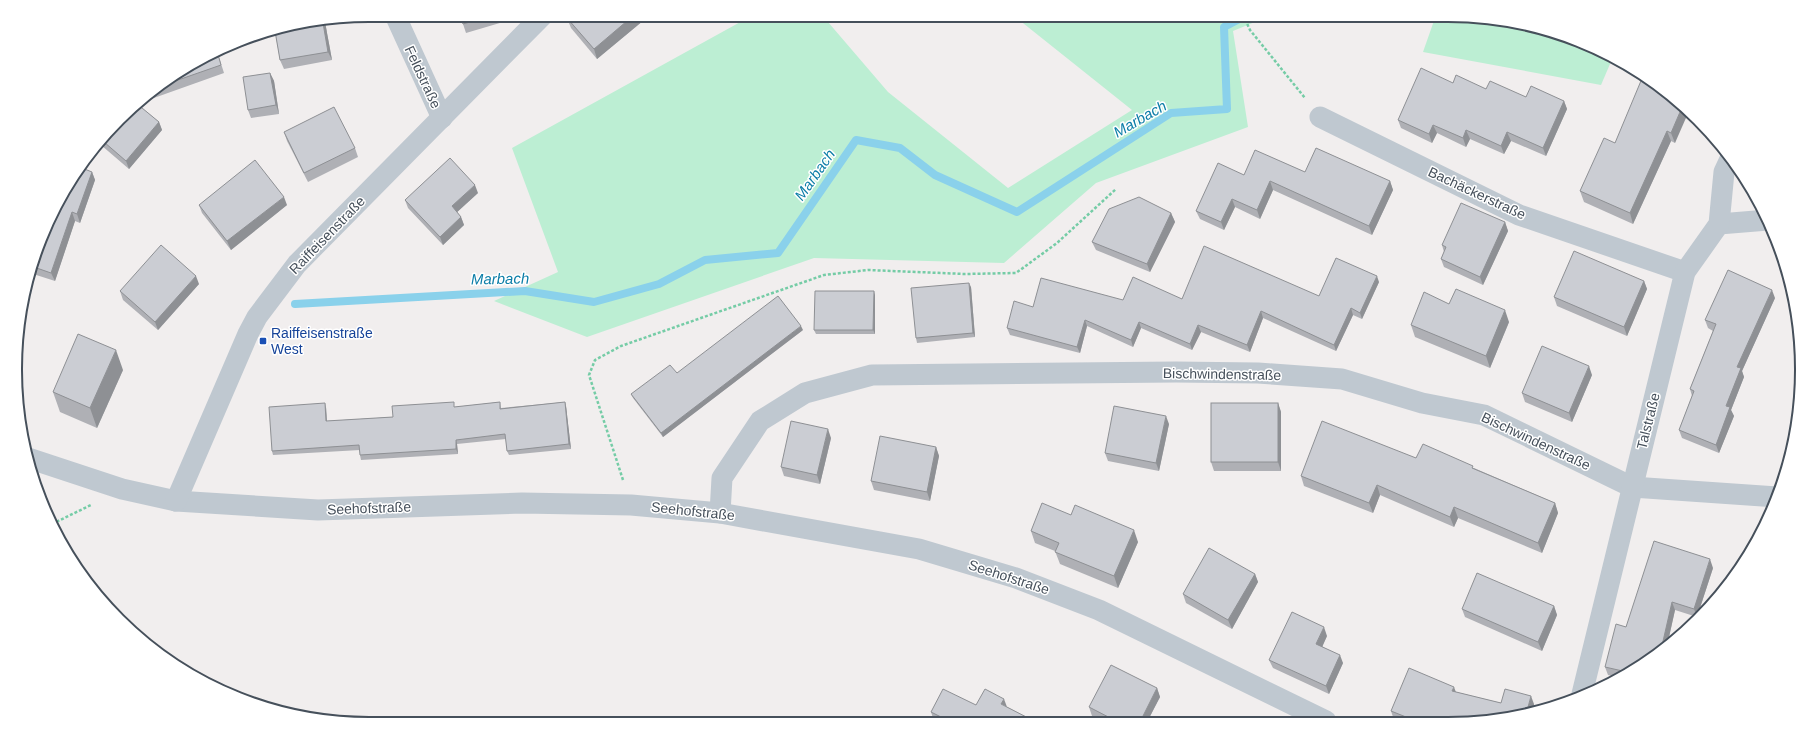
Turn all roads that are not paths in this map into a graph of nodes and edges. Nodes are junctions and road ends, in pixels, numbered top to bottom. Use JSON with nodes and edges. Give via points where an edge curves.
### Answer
{"nodes":[{"id":1,"x":398,"y":22,"type":"edge"},
{"id":2,"x":536,"y":22,"type":"edge"},
{"id":3,"x":1320,"y":117,"type":"road end"},
{"id":4,"x":442,"y":118,"type":"junction"},
{"id":5,"x":1728,"y":164,"type":"edge"},
{"id":6,"x":1761,"y":221,"type":"edge"},
{"id":7,"x":1719,"y":224,"type":"junction"},
{"id":8,"x":1685,"y":272,"type":"junction"},
{"id":9,"x":34,"y":460,"type":"edge"},
{"id":10,"x":1632,"y":487,"type":"junction"},
{"id":11,"x":1771,"y":497,"type":"edge"},
{"id":12,"x":176,"y":501,"type":"junction"},
{"id":13,"x":720,"y":513,"type":"junction"},
{"id":14,"x":1583,"y":690,"type":"edge"},
{"id":15,"x":1318,"y":717,"type":"edge"}],
"edges":[{"from":1,"to":4,"type":"street","name":"Feldstraße"},
{"from":2,"to":4,"type":"street","name":"Raiffeisenstraße"},
{"from":3,"to":8,"type":"street","name":"Bachäckerstraße","via":[[1519,216]]},
{"from":4,"to":12,"type":"street","name":"Raiffeisenstraße","via":[[297,264],[257,317]]},
{"from":5,"to":7,"type":"street","name":"Talstraße","via":[[1724,172]]},
{"from":6,"to":7,"type":"street"},
{"from":7,"to":8,"type":"street","name":"Talstraße"},
{"from":8,"to":10,"type":"street","name":"Talstraße"},
{"from":9,"to":12,"type":"street","name":"Seehofstraße","via":[[122,489]]},
{"from":10,"to":11,"type":"street","name":"Bischwindenstraße"},
{"from":10,"to":13,"type":"street","name":"Bischwindenstraße","via":[[1484,415],[1422,403],[1342,379],[1258,373],[1176,372],[872,375],[805,394],[760,421],[722,478]]},
{"from":10,"to":14,"type":"street","name":"Talstraße"},
{"from":12,"to":13,"type":"street","name":"Seehofstraße","via":[[318,510],[522,503],[631,505]]},
{"from":13,"to":15,"type":"street","name":"Seehofstraße","via":[[919,549],[1016,578],[1099,610]]}]}
